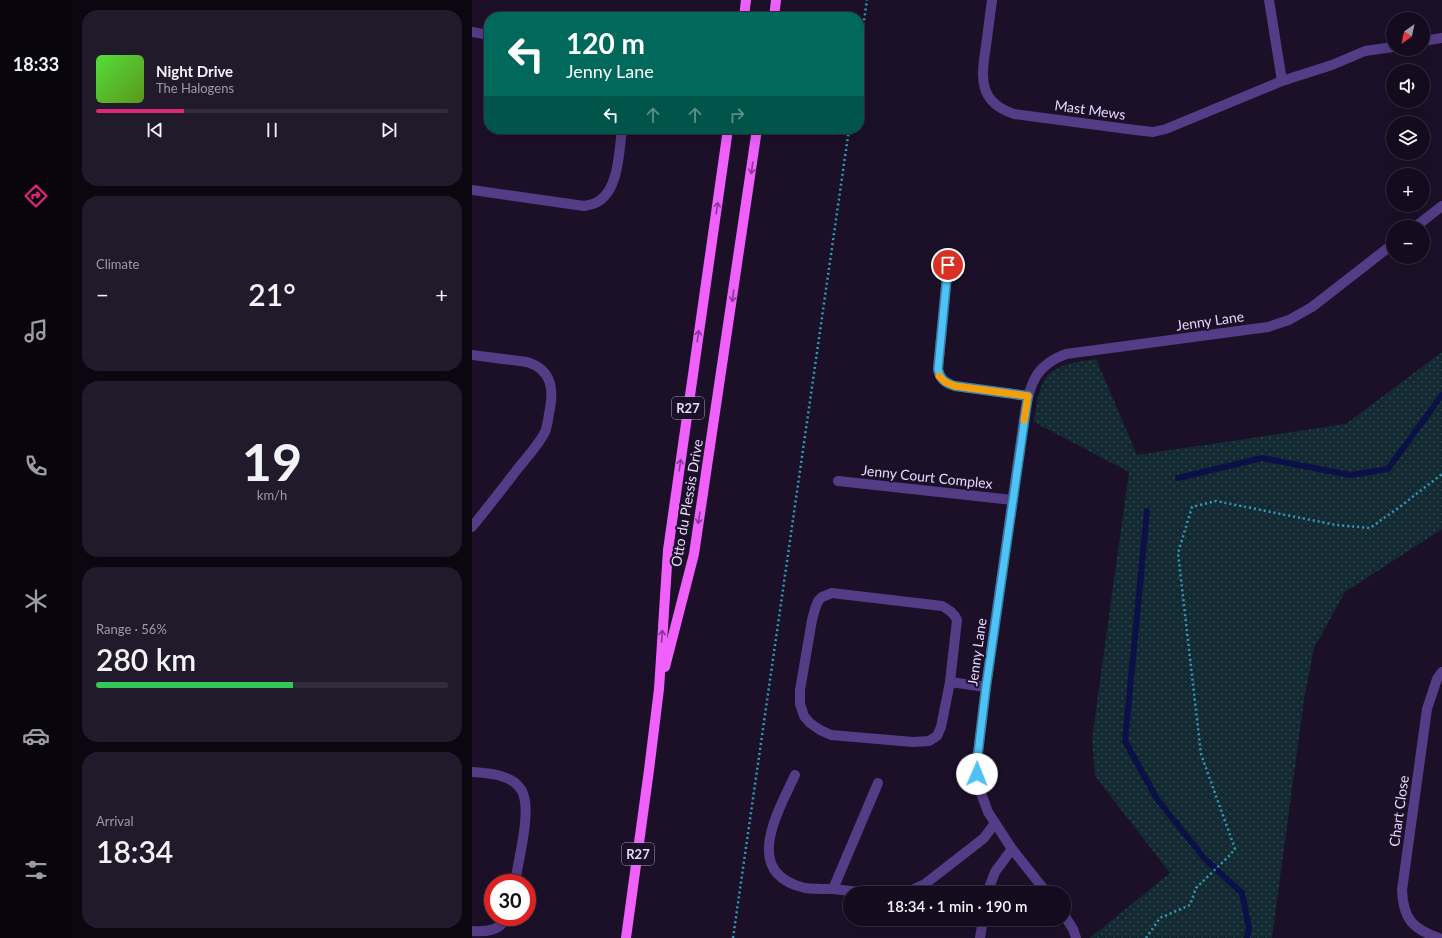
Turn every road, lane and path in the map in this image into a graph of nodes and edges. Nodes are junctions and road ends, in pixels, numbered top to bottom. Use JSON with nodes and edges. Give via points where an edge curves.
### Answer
{"nodes":[{"id":1,"x":746,"y":0,"type":"edge"},
{"id":2,"x":776,"y":0,"type":"edge"},
{"id":3,"x":867,"y":0,"type":"edge"},
{"id":4,"x":992,"y":0,"type":"edge"},
{"id":5,"x":1269,"y":0,"type":"edge"},
{"id":6,"x":745,"y":12,"type":"edge"},
{"id":7,"x":775,"y":12,"type":"edge"},
{"id":8,"x":864,"y":21,"type":"edge"},
{"id":9,"x":472,"y":32,"type":"edge"},
{"id":10,"x":484,"y":34,"type":"edge"},
{"id":11,"x":1442,"y":38,"type":"edge"},
{"id":12,"x":1430,"y":40,"type":"edge"},
{"id":13,"x":1386,"y":47,"type":"edge"},
{"id":14,"x":1282,"y":81,"type":"junction"},
{"id":15,"x":621,"y":134,"type":"edge"},
{"id":16,"x":727,"y":134,"type":"edge"},
{"id":17,"x":756,"y":134,"type":"edge"},
{"id":18,"x":848,"y":134,"type":"edge"},
{"id":19,"x":472,"y":190,"type":"edge"},
{"id":20,"x":1442,"y":206,"type":"edge"},
{"id":21,"x":1424,"y":220,"type":"edge"},
{"id":22,"x":1386,"y":249,"type":"edge"},
{"id":23,"x":948,"y":265,"type":"dead end"},
{"id":24,"x":472,"y":355,"type":"edge"},
{"id":25,"x":1028,"y":396,"type":"junction"},
{"id":26,"x":1442,"y":474,"type":"edge"},
{"id":27,"x":838,"y":481,"type":"dead end"},
{"id":28,"x":1013,"y":500,"type":"junction"},
{"id":29,"x":472,"y":527,"type":"edge"},
{"id":30,"x":1442,"y":672,"type":"edge"},
{"id":31,"x":950,"y":682,"type":"junction"},
{"id":32,"x":986,"y":687,"type":"junction"},
{"id":33,"x":659,"y":689,"type":"junction"},
{"id":34,"x":472,"y":772,"type":"edge"},
{"id":35,"x":795,"y":775,"type":"dead end"},
{"id":36,"x":878,"y":783,"type":"dead end"},
{"id":37,"x":995,"y":823,"type":"junction"},
{"id":38,"x":1012,"y":849,"type":"junction"},
{"id":39,"x":516,"y":874,"type":"edge"},
{"id":40,"x":921,"y":886,"type":"edge"},
{"id":41,"x":990,"y":886,"type":"edge"},
{"id":42,"x":1041,"y":886,"type":"edge"},
{"id":43,"x":833,"y":889,"type":"junction"},
{"id":44,"x":843,"y":890,"type":"edge"},
{"id":45,"x":499,"y":926,"type":"edge"},
{"id":46,"x":982,"y":926,"type":"edge"},
{"id":47,"x":1071,"y":926,"type":"edge"},
{"id":48,"x":472,"y":932,"type":"edge"},
{"id":49,"x":626,"y":938,"type":"edge"},
{"id":50,"x":733,"y":938,"type":"edge"},
{"id":51,"x":980,"y":938,"type":"edge"},
{"id":52,"x":1076,"y":938,"type":"edge"},
{"id":53,"x":1146,"y":938,"type":"edge"},
{"id":54,"x":1439,"y":938,"type":"edge"}],
"edges":[{"from":1,"to":6,"type":"main road"},
{"from":2,"to":7,"type":"main road"},
{"from":3,"to":8,"type":"path"},
{"from":4,"to":14,"type":"street","name":"Mast Mews","via":[[983,81],[985,90],[996,106],[1014,114],[1153,132]]},
{"from":5,"to":14,"type":"street"},
{"from":9,"to":10,"type":"street"},
{"from":11,"to":12,"type":"street"},
{"from":13,"to":14,"type":"street","name":"Mast Mews","via":[[1365,51]]},
{"from":15,"to":19,"type":"street","via":[[614,183],[598,202],[584,206]]},
{"from":33,"to":16,"type":"main road","name":"Otto du Plessis Drive","number":"R27","one_way":true,"via":[[668,550]]},
{"from":17,"to":33,"type":"main road","name":"Otto du Plessis Drive","number":"R27","one_way":true,"via":[[694,554]]},
{"from":18,"to":50,"type":"path"},
{"from":20,"to":21,"type":"street"},
{"from":22,"to":25,"type":"street","name":"Jenny Lane","via":[[1312,307],[1289,320],[1268,327],[1066,354],[1042,368],[1035,376]]},
{"from":23,"to":25,"type":"street","via":[[939,375],[945,382],[955,386]]},
{"from":24,"to":29,"type":"street","via":[[534,364],[548,377],[552,394],[545,432]]},
{"from":25,"to":28,"type":"street","name":"Jenny Lane"},
{"from":26,"to":53,"type":"path","via":[[1370,528],[1336,525],[1216,501],[1192,507],[1178,552],[1201,754],[1234,849],[1198,885],[1190,905],[1160,918]]},
{"from":27,"to":28,"type":"street","name":"Jenny Court Complex"},
{"from":28,"to":32,"type":"street","name":"Jenny Lane"},
{"from":30,"to":54,"type":"street","name":"Chart Close","via":[[1427,709],[1402,890],[1402,903],[1412,923],[1426,934]]},
{"from":31,"to":31,"type":"street","via":[[957,620],[949,610],[942,606],[832,593],[818,601],[812,620],[800,704],[804,716],[820,730],[831,735],[929,741],[939,733]]},
{"from":31,"to":32,"type":"street"},
{"from":32,"to":37,"type":"street","name":"Jenny Lane","via":[[977,774],[983,800]]},
{"from":33,"to":49,"type":"main road","name":"Otto du Plessis Drive","number":"R27"},
{"from":34,"to":39,"type":"street","via":[[498,775],[513,781],[521,788],[526,812]]},
{"from":35,"to":43,"type":"street","via":[[772,828],[768,848],[771,861],[777,874],[787,881],[805,888]]},
{"from":36,"to":43,"type":"street"},
{"from":37,"to":38,"type":"street","name":"Jenny Lane"},
{"from":37,"to":40,"type":"street","via":[[984,838]]},
{"from":38,"to":41,"type":"street","via":[[995,872]]},
{"from":38,"to":42,"type":"street","name":"Jenny Lane"},
{"from":43,"to":44,"type":"street"},
{"from":45,"to":48,"type":"street","via":[[486,932]]},
{"from":46,"to":51,"type":"street"},
{"from":47,"to":52,"type":"street"}]}
